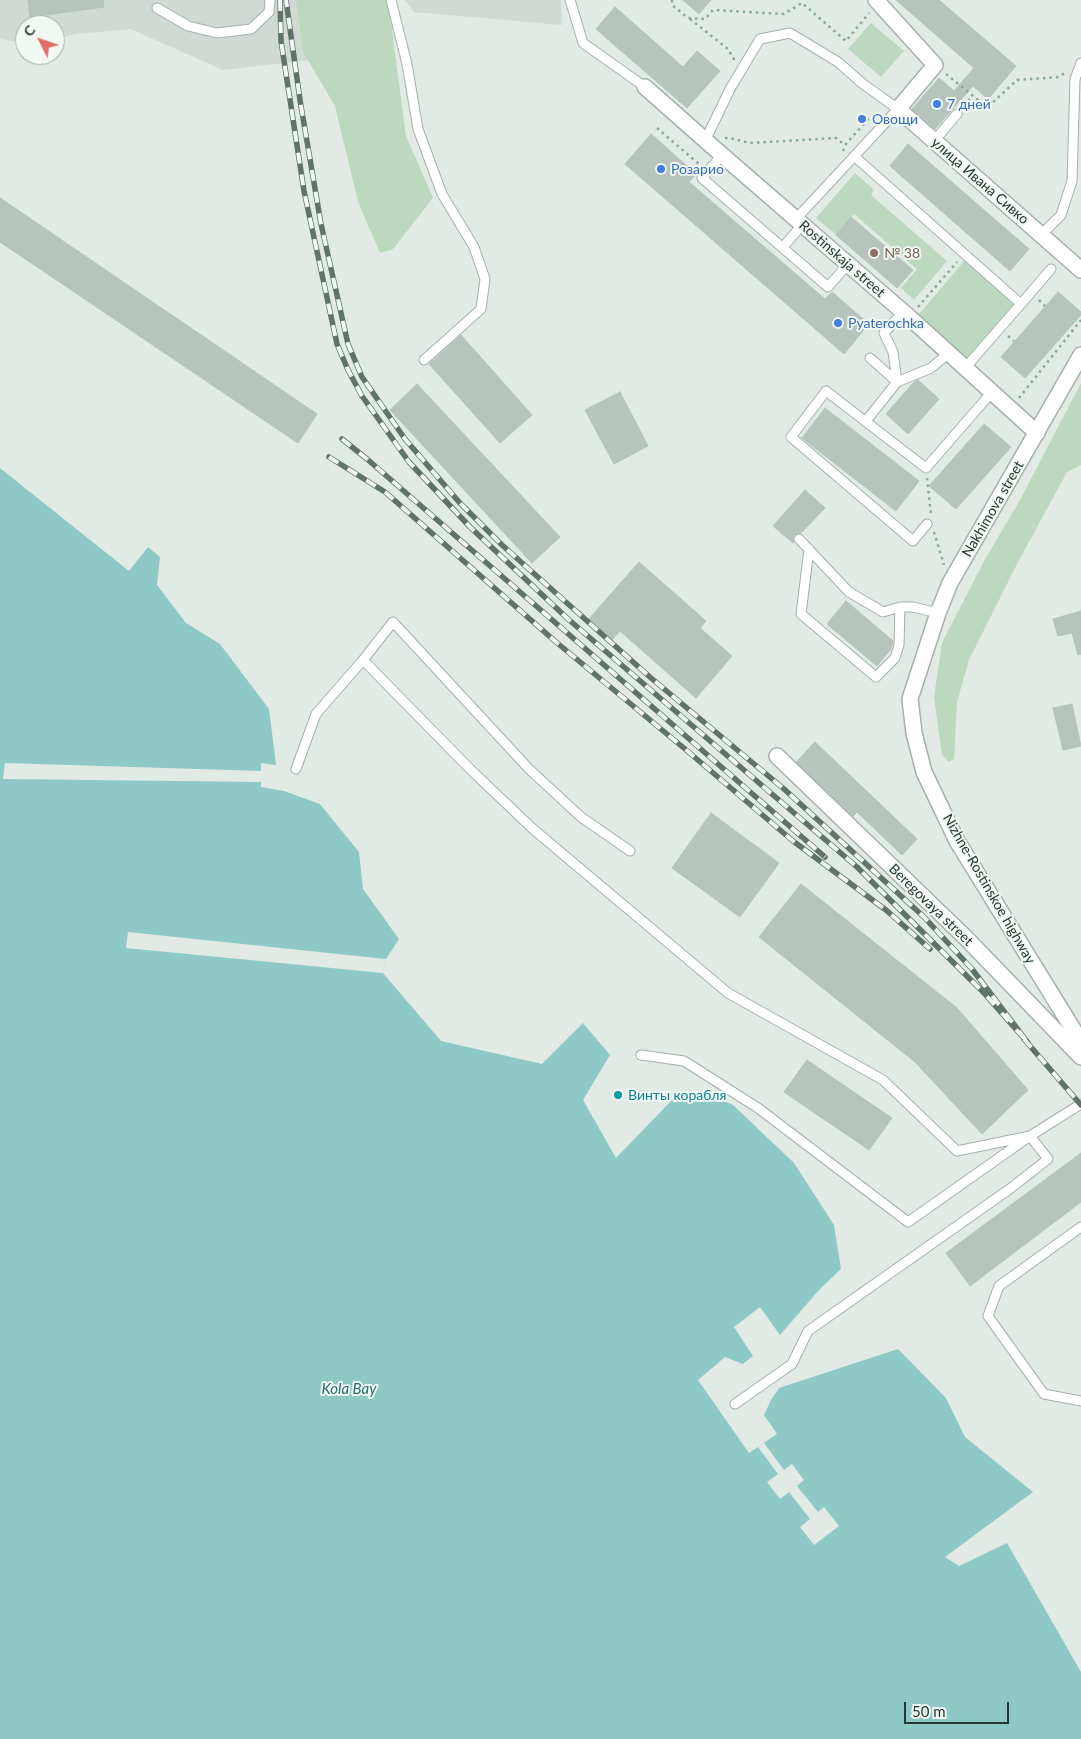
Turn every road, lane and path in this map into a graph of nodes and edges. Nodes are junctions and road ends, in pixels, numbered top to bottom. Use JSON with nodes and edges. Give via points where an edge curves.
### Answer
{"nodes":[{"id":1,"x":270,"y":0,"type":"edge"},
{"id":2,"x":391,"y":0,"type":"edge"},
{"id":3,"x":570,"y":0,"type":"edge"},
{"id":4,"x":672,"y":0,"type":"edge"},
{"id":5,"x":878,"y":1,"type":"edge"},
{"id":6,"x":157,"y":8,"type":"dead end"},
{"id":7,"x":688,"y":18,"type":"junction"},
{"id":8,"x":1081,"y":63,"type":"edge"},
{"id":9,"x":935,"y":65,"type":"junction"},
{"id":10,"x":741,"y":71,"type":"junction"},
{"id":11,"x":1067,"y":71,"type":"dead end"},
{"id":12,"x":646,"y":87,"type":"joint"},
{"id":13,"x":898,"y":109,"type":"junction"},
{"id":14,"x":957,"y":114,"type":"dead end"},
{"id":15,"x":706,"y":140,"type":"junction"},
{"id":16,"x":934,"y":141,"type":"junction"},
{"id":17,"x":845,"y":145,"type":"dead end"},
{"id":18,"x":722,"y":155,"type":"junction"},
{"id":19,"x":854,"y":156,"type":"junction"},
{"id":20,"x":1077,"y":182,"type":"edge"},
{"id":21,"x":799,"y":222,"type":"junction"},
{"id":22,"x":1042,"y":235,"type":"junction"},
{"id":23,"x":782,"y":247,"type":"junction"},
{"id":24,"x":964,"y":254,"type":"junction"},
{"id":25,"x":848,"y":264,"type":"junction"},
{"id":26,"x":1051,"y":269,"type":"dead end"},
{"id":27,"x":1081,"y":270,"type":"edge"},
{"id":28,"x":1038,"y":299,"type":"dead end"},
{"id":29,"x":1021,"y":304,"type":"junction"},
{"id":30,"x":1046,"y":306,"type":"dead end"},
{"id":31,"x":906,"y":315,"type":"junction"},
{"id":32,"x":1081,"y":320,"type":"edge"},
{"id":33,"x":1007,"y":335,"type":"dead end"},
{"id":34,"x":1014,"y":341,"type":"dead end"},
{"id":35,"x":949,"y":353,"type":"junction"},
{"id":36,"x":1081,"y":355,"type":"edge"},
{"id":37,"x":870,"y":358,"type":"dead end"},
{"id":38,"x":424,"y":360,"type":"dead end"},
{"id":39,"x":965,"y":368,"type":"junction"},
{"id":40,"x":897,"y":382,"type":"junction"},
{"id":41,"x":992,"y":392,"type":"junction"},
{"id":42,"x":1010,"y":409,"type":"junction"},
{"id":43,"x":866,"y":421,"type":"junction"},
{"id":44,"x":1037,"y":433,"type":"junction"},
{"id":45,"x":926,"y":468,"type":"junction"},
{"id":46,"x":931,"y":525,"type":"junction"},
{"id":47,"x":799,"y":539,"type":"dead end"},
{"id":48,"x":809,"y":549,"type":"junction"},
{"id":49,"x":950,"y":584,"type":"junction"},
{"id":50,"x":900,"y":607,"type":"junction"},
{"id":51,"x":938,"y":613,"type":"junction"},
{"id":52,"x":363,"y":660,"type":"junction"},
{"id":53,"x":919,"y":670,"type":"joint"},
{"id":54,"x":777,"y":756,"type":"dead end"},
{"id":55,"x":296,"y":769,"type":"dead end"},
{"id":56,"x":630,"y":851,"type":"dead end"},
{"id":57,"x":1081,"y":1042,"type":"edge"},
{"id":58,"x":641,"y":1054,"type":"dead end"},
{"id":59,"x":1081,"y":1057,"type":"edge"},
{"id":60,"x":1081,"y":1104,"type":"edge"},
{"id":61,"x":1030,"y":1136,"type":"junction"},
{"id":62,"x":1081,"y":1227,"type":"edge"},
{"id":63,"x":1081,"y":1400,"type":"edge"},
{"id":64,"x":734,"y":1404,"type":"dead end"}],
"edges":[{"from":1,"to":6,"type":"lane","via":[[269,12],[250,29],[216,33],[188,26]]},
{"from":2,"to":38,"type":"lane","via":[[407,64],[418,129],[442,194],[474,247],[485,279],[481,308]]},
{"from":3,"to":12,"type":"lane","via":[[583,43]]},
{"from":4,"to":7,"type":"path","via":[[672,5]]},
{"from":5,"to":7,"type":"path","via":[[846,41],[802,3],[784,14],[712,10],[705,19]]},
{"from":5,"to":9,"type":"street"},
{"from":7,"to":10,"type":"path","via":[[728,50]]},
{"from":8,"to":20,"type":"lane","via":[[1075,79]]},
{"from":9,"to":11,"type":"path","via":[[978,100],[990,105],[1017,80],[1059,76]]},
{"from":9,"to":13,"type":"street"},
{"from":10,"to":13,"type":"lane","via":[[760,39],[790,33],[838,62]]},
{"from":10,"to":15,"type":"lane"},
{"from":12,"to":15,"type":"street","name":"Rostinskaja street"},
{"from":13,"to":16,"type":"street","name":"улица Ивана Сивко"},
{"from":13,"to":19,"type":"lane"},
{"from":14,"to":16,"type":"lane"},
{"from":15,"to":17,"type":"path","via":[[730,138],[750,142],[836,138]]},
{"from":15,"to":18,"type":"street","name":"Rostinskaja street"},
{"from":16,"to":22,"type":"street","name":"улица Ивана Сивко"},
{"from":18,"to":21,"type":"street","name":"Rostinskaja street"},
{"from":18,"to":23,"type":"lane","via":[[702,178]]},
{"from":19,"to":21,"type":"lane"},
{"from":19,"to":24,"type":"lane"},
{"from":20,"to":22,"type":"lane","via":[[1061,215]]},
{"from":21,"to":23,"type":"lane"},
{"from":21,"to":25,"type":"street","name":"Rostinskaja street"},
{"from":22,"to":27,"type":"street","name":"улица Ивана Сивко"},
{"from":23,"to":25,"type":"lane","via":[[828,287]]},
{"from":24,"to":29,"type":"lane"},
{"from":24,"to":31,"type":"path"},
{"from":25,"to":31,"type":"street","name":"Rostinskaja street"},
{"from":26,"to":29,"type":"lane"},
{"from":28,"to":30,"type":"path"},
{"from":29,"to":39,"type":"lane"},
{"from":31,"to":35,"type":"street","name":"Rostinskaja street"},
{"from":31,"to":40,"type":"lane","via":[[884,333],[893,352]]},
{"from":32,"to":42,"type":"path"},
{"from":33,"to":34,"type":"path"},
{"from":35,"to":39,"type":"street","name":"Rostinskaja street"},
{"from":35,"to":40,"type":"lane","via":[[930,368]]},
{"from":36,"to":44,"type":"street","name":"Nakhimova street"},
{"from":37,"to":40,"type":"lane"},
{"from":39,"to":41,"type":"street","name":"Rostinskaja street"},
{"from":40,"to":43,"type":"lane"},
{"from":41,"to":42,"type":"street","name":"Rostinskaja street"},
{"from":41,"to":45,"type":"lane"},
{"from":42,"to":44,"type":"street","name":"Rostinskaja street"},
{"from":43,"to":45,"type":"lane"},
{"from":43,"to":46,"type":"lane","via":[[826,391],[791,437],[913,541]]},
{"from":44,"to":49,"type":"street","name":"Nakhimova street"},
{"from":45,"to":46,"type":"path"},
{"from":46,"to":49,"type":"path"},
{"from":47,"to":48,"type":"lane"},
{"from":48,"to":50,"type":"lane","via":[[849,592],[883,612]]},
{"from":48,"to":50,"type":"lane","via":[[801,614],[876,677],[895,658],[900,645]]},
{"from":49,"to":51,"type":"street","name":"Nakhimova street"},
{"from":50,"to":51,"type":"lane"},
{"from":51,"to":53,"type":"street","name":"Nakhimova street"},
{"from":52,"to":55,"type":"lane","via":[[316,714]]},
{"from":52,"to":56,"type":"lane","via":[[392,622],[529,769],[581,817]]},
{"from":52,"to":61,"type":"lane","via":[[533,830],[728,993],[883,1080],[957,1152]]},
{"from":53,"to":57,"type":"street","name":"Nizhne-Rostinskoe highway","via":[[910,699],[924,772],[957,842]]},
{"from":54,"to":59,"type":"street","name":"Beregovaya street","via":[[967,939]]},
{"from":58,"to":61,"type":"lane","via":[[684,1061],[758,1108],[908,1222]]},
{"from":60,"to":61,"type":"lane"},
{"from":61,"to":64,"type":"lane","via":[[1048,1159],[808,1331],[792,1364]]},
{"from":62,"to":63,"type":"lane","via":[[999,1286],[988,1316],[1044,1394]]}]}
